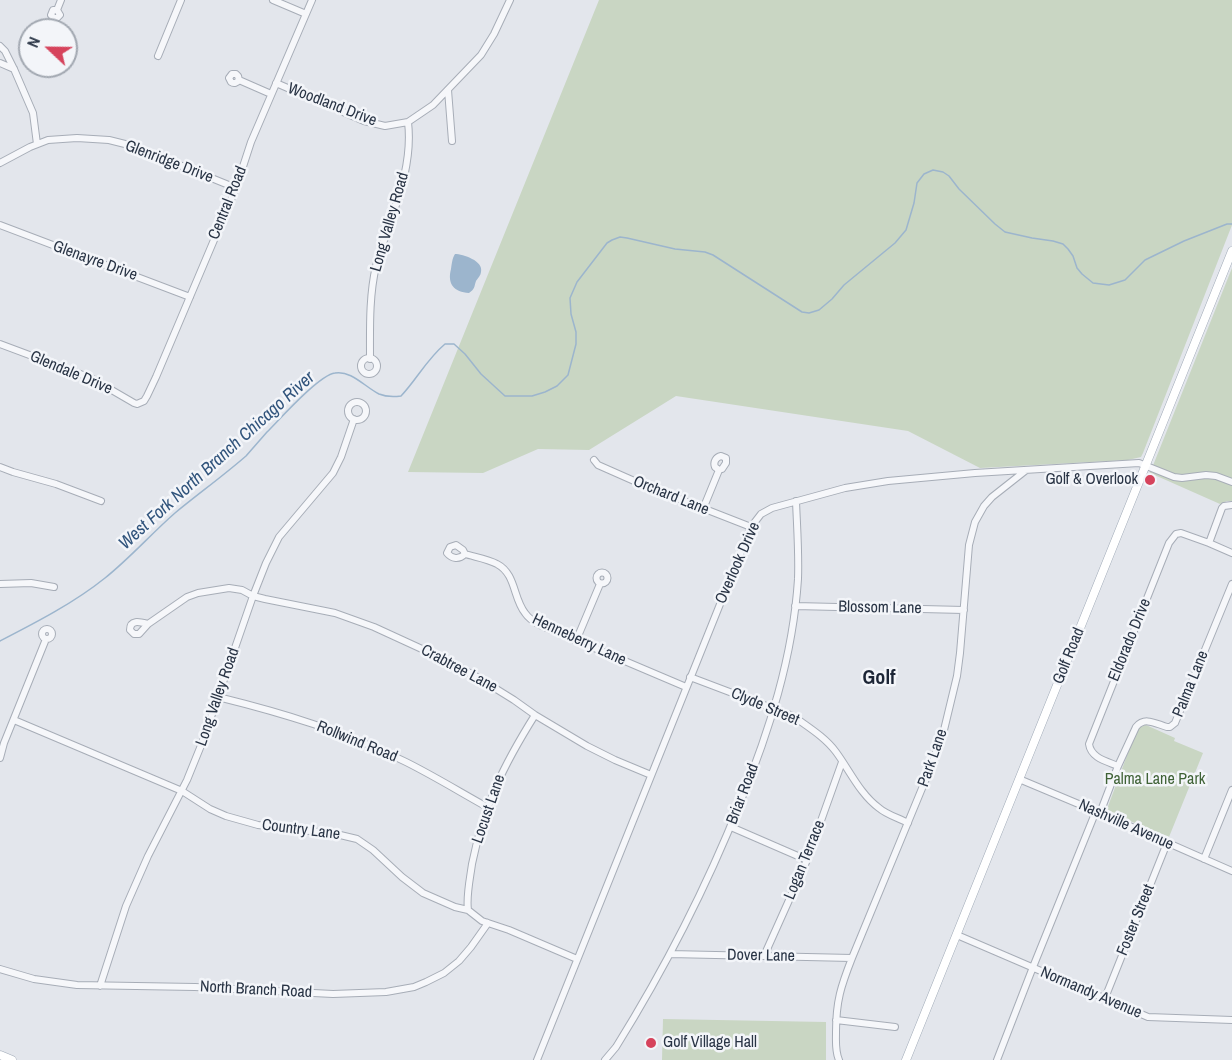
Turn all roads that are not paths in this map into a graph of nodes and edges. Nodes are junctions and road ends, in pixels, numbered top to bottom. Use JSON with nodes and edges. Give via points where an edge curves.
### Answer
{"nodes":[{"id":1,"x":61,"y":0,"type":"edge"},
{"id":2,"x":181,"y":0,"type":"edge"},
{"id":3,"x":273,"y":0,"type":"edge"},
{"id":4,"x":312,"y":0,"type":"edge"},
{"id":5,"x":510,"y":0,"type":"edge"},
{"id":6,"x":57,"y":9,"type":"dead end"},
{"id":7,"x":306,"y":14,"type":"junction"},
{"id":8,"x":0,"y":46,"type":"edge"},
{"id":9,"x":158,"y":56,"type":"dead end"},
{"id":10,"x":0,"y":63,"type":"edge"},
{"id":11,"x":14,"y":69,"type":"junction"},
{"id":12,"x":239,"y":80,"type":"dead end"},
{"id":13,"x":276,"y":83,"type":"junction"},
{"id":14,"x":448,"y":90,"type":"junction"},
{"id":15,"x":272,"y":94,"type":"junction"},
{"id":16,"x":408,"y":122,"type":"junction"},
{"id":17,"x":452,"y":141,"type":"dead end"},
{"id":18,"x":38,"y":144,"type":"junction"},
{"id":19,"x":0,"y":164,"type":"edge"},
{"id":20,"x":236,"y":188,"type":"junction"},
{"id":21,"x":0,"y":225,"type":"edge"},
{"id":22,"x":1232,"y":251,"type":"edge"},
{"id":23,"x":190,"y":297,"type":"junction"},
{"id":24,"x":0,"y":344,"type":"edge"},
{"id":25,"x":370,"y":359,"type":"dead end"},
{"id":26,"x":140,"y":403,"type":"joint"},
{"id":27,"x":354,"y":419,"type":"dead end"},
{"id":28,"x":594,"y":460,"type":"dead end"},
{"id":29,"x":1146,"y":465,"type":"junction"},
{"id":30,"x":0,"y":467,"type":"edge"},
{"id":31,"x":719,"y":470,"type":"dead end"},
{"id":32,"x":1025,"y":471,"type":"junction"},
{"id":33,"x":1232,"y":482,"type":"edge"},
{"id":34,"x":100,"y":501,"type":"dead end"},
{"id":35,"x":796,"y":501,"type":"junction"},
{"id":36,"x":1232,"y":505,"type":"edge"},
{"id":37,"x":703,"y":509,"type":"junction"},
{"id":38,"x":751,"y":527,"type":"junction"},
{"id":39,"x":1209,"y":543,"type":"junction"},
{"id":40,"x":465,"y":554,"type":"dead end"},
{"id":41,"x":1232,"y":554,"type":"edge"},
{"id":42,"x":0,"y":584,"type":"edge"},
{"id":43,"x":600,"y":584,"type":"dead end"},
{"id":44,"x":1232,"y":584,"type":"edge"},
{"id":45,"x":54,"y":587,"type":"dead end"},
{"id":46,"x":253,"y":596,"type":"junction"},
{"id":47,"x":795,"y":606,"type":"junction"},
{"id":48,"x":964,"y":610,"type":"junction"},
{"id":49,"x":148,"y":624,"type":"dead end"},
{"id":50,"x":46,"y":639,"type":"dead end"},
{"id":51,"x":576,"y":641,"type":"junction"},
{"id":52,"x":690,"y":677,"type":"junction"},
{"id":53,"x":686,"y":687,"type":"junction"},
{"id":54,"x":218,"y":697,"type":"junction"},
{"id":55,"x":774,"y":709,"type":"junction"},
{"id":56,"x":535,"y":715,"type":"junction"},
{"id":57,"x":14,"y":720,"type":"junction"},
{"id":58,"x":0,"y":758,"type":"edge"},
{"id":59,"x":842,"y":762,"type":"junction"},
{"id":60,"x":1118,"y":766,"type":"junction"},
{"id":61,"x":651,"y":775,"type":"junction"},
{"id":62,"x":1019,"y":779,"type":"junction"},
{"id":63,"x":1232,"y":790,"type":"edge"},
{"id":64,"x":182,"y":791,"type":"junction"},
{"id":65,"x":487,"y":807,"type":"junction"},
{"id":66,"x":1098,"y":812,"type":"junction"},
{"id":67,"x":908,"y":823,"type":"junction"},
{"id":68,"x":731,"y":827,"type":"junction"},
{"id":69,"x":1167,"y":843,"type":"junction"},
{"id":70,"x":1204,"y":859,"type":"junction"},
{"id":71,"x":807,"y":860,"type":"junction"},
{"id":72,"x":1232,"y":871,"type":"edge"},
{"id":73,"x":468,"y":910,"type":"junction"},
{"id":74,"x":488,"y":923,"type":"junction"},
{"id":75,"x":957,"y":935,"type":"junction"},
{"id":76,"x":670,"y":954,"type":"junction"},
{"id":77,"x":764,"y":956,"type":"junction"},
{"id":78,"x":852,"y":958,"type":"junction"},
{"id":79,"x":577,"y":959,"type":"junction"},
{"id":80,"x":1033,"y":967,"type":"junction"},
{"id":81,"x":0,"y":969,"type":"edge"},
{"id":82,"x":100,"y":986,"type":"junction"},
{"id":83,"x":1105,"y":998,"type":"junction"},
{"id":84,"x":836,"y":1020,"type":"junction"},
{"id":85,"x":1232,"y":1020,"type":"edge"},
{"id":86,"x":895,"y":1028,"type":"dead end"},
{"id":87,"x":836,"y":1053,"type":"junction"},
{"id":88,"x":0,"y":1055,"type":"edge"},
{"id":89,"x":12,"y":1060,"type":"edge"},
{"id":90,"x":537,"y":1060,"type":"edge"},
{"id":91,"x":605,"y":1060,"type":"edge"},
{"id":92,"x":832,"y":1060,"type":"edge"},
{"id":93,"x":839,"y":1060,"type":"edge"},
{"id":94,"x":906,"y":1060,"type":"edge"},
{"id":95,"x":997,"y":1060,"type":"edge"}],
"edges":[{"from":1,"to":6,"type":"street"},
{"from":2,"to":9,"type":"street"},
{"from":3,"to":7,"type":"street"},
{"from":4,"to":7,"type":"street","name":"Central Road"},
{"from":5,"to":14,"type":"street","via":[[488,46]]},
{"from":7,"to":13,"type":"street","name":"Central Road"},
{"from":8,"to":11,"type":"street"},
{"from":10,"to":11,"type":"street"},
{"from":11,"to":18,"type":"street","via":[[33,113]]},
{"from":12,"to":15,"type":"street"},
{"from":13,"to":15,"type":"street","name":"Central Road"},
{"from":13,"to":16,"type":"street","name":"Woodland Drive","via":[[364,121],[385,126]]},
{"from":14,"to":16,"type":"street"},
{"from":14,"to":17,"type":"street"},
{"from":15,"to":20,"type":"street","name":"Central Road"},
{"from":16,"to":25,"type":"street","name":"Long Valley Road","via":[[405,175],[375,275]]},
{"from":18,"to":19,"type":"street","name":"Glenridge Drive"},
{"from":18,"to":20,"type":"street","name":"Glenridge Drive","via":[[48,140],[109,140]]},
{"from":20,"to":23,"type":"street","name":"Central Road"},
{"from":21,"to":23,"type":"street","name":"Glenayre Drive"},
{"from":22,"to":29,"type":"main road","name":"Golf Road"},
{"from":23,"to":26,"type":"street","name":"Central Road","via":[[147,396]]},
{"from":24,"to":26,"type":"street","name":"Glendale Drive","via":[[84,375]]},
{"from":27,"to":46,"type":"street","name":"Long Valley Road","via":[[333,472],[279,537]]},
{"from":28,"to":37,"type":"street","name":"Orchard Lane"},
{"from":29,"to":32,"type":"street","name":"Overlook Drive"},
{"from":29,"to":33,"type":"street","name":"Overlook Drive","via":[[1182,478],[1206,475]]},
{"from":29,"to":62,"type":"main road","name":"Golf Road"},
{"from":30,"to":34,"type":"street"},
{"from":31,"to":37,"type":"street"},
{"from":32,"to":35,"type":"street","name":"Overlook Drive","via":[[865,484]]},
{"from":32,"to":48,"type":"street","name":"Park Lane","via":[[992,497],[975,522]]},
{"from":35,"to":38,"type":"street","name":"Overlook Drive","via":[[760,514]]},
{"from":35,"to":47,"type":"street","name":"Briar Road","via":[[799,548]]},
{"from":36,"to":39,"type":"street","via":[[1222,508]]},
{"from":37,"to":38,"type":"street","name":"Orchard Lane"},
{"from":38,"to":52,"type":"street","name":"Overlook Drive"},
{"from":39,"to":41,"type":"street"},
{"from":39,"to":60,"type":"street","name":"Eldorado Drive","via":[[1181,533],[1169,543],[1089,744],[1094,755]]},
{"from":40,"to":51,"type":"street","name":"Henneberry Lane","via":[[503,568],[527,617]]},
{"from":42,"to":45,"type":"street"},
{"from":43,"to":51,"type":"street"},
{"from":44,"to":60,"type":"street","name":"Palma Lane","via":[[1175,723],[1170,727],[1150,721],[1139,723]]},
{"from":46,"to":49,"type":"street","name":"Crabtree Lane","via":[[237,589],[198,593]]},
{"from":46,"to":54,"type":"street","name":"Long Valley Road"},
{"from":46,"to":56,"type":"street","name":"Crabtree Lane","via":[[335,613],[374,627],[477,676]]},
{"from":47,"to":48,"type":"street","name":"Blossom Lane"},
{"from":47,"to":55,"type":"street","name":"Briar Road"},
{"from":48,"to":67,"type":"street","name":"Park Lane","via":[[948,713]]},
{"from":50,"to":57,"type":"street"},
{"from":51,"to":53,"type":"street","name":"Henneberry Lane"},
{"from":52,"to":53,"type":"street","name":"Overlook Drive"},
{"from":52,"to":55,"type":"street","name":"Clyde Street"},
{"from":53,"to":61,"type":"street","name":"Overlook Drive"},
{"from":54,"to":64,"type":"street","name":"Long Valley Road"},
{"from":54,"to":65,"type":"street","name":"Rollwind Road","via":[[290,716],[362,742]]},
{"from":55,"to":59,"type":"street","name":"Clyde Street","via":[[793,716],[814,731]]},
{"from":55,"to":68,"type":"street","name":"Briar Road"},
{"from":56,"to":61,"type":"street","name":"Crabtree Lane","via":[[587,747]]},
{"from":56,"to":65,"type":"street","name":"Locust Lane","via":[[509,757]]},
{"from":57,"to":58,"type":"street"},
{"from":57,"to":64,"type":"street","name":"Country Lane"},
{"from":59,"to":67,"type":"street","name":"Clyde Street","via":[[877,807]]},
{"from":59,"to":71,"type":"street","name":"Logan Terrace"},
{"from":60,"to":66,"type":"street","name":"Palma Lane"},
{"from":61,"to":79,"type":"street","name":"Overlook Drive"},
{"from":62,"to":66,"type":"street","name":"Nashville Avenue"},
{"from":62,"to":75,"type":"main road","name":"Golf Road"},
{"from":63,"to":70,"type":"street"},
{"from":64,"to":73,"type":"street","name":"Country Lane","via":[[210,809],[241,821],[357,838],[423,893]]},
{"from":64,"to":82,"type":"street","name":"Long Valley Road","via":[[133,888]]},
{"from":65,"to":73,"type":"street","name":"Locust Lane","via":[[470,875]]},
{"from":66,"to":69,"type":"street","name":"Nashville Avenue"},
{"from":66,"to":80,"type":"street","name":"Palma Lane"},
{"from":67,"to":78,"type":"street","name":"Park Lane"},
{"from":68,"to":71,"type":"street"},
{"from":68,"to":76,"type":"street","name":"Briar Road"},
{"from":69,"to":70,"type":"street","name":"Nashville Avenue"},
{"from":69,"to":83,"type":"street","name":"Foster Street"},
{"from":70,"to":72,"type":"street","name":"Nashville Avenue"},
{"from":71,"to":77,"type":"street","name":"Logan Terrace"},
{"from":73,"to":74,"type":"street","name":"Country Lane"},
{"from":74,"to":79,"type":"street","name":"Country Lane"},
{"from":74,"to":82,"type":"street","name":"North Branch Road","via":[[459,961],[444,973],[402,989],[333,994]]},
{"from":75,"to":80,"type":"street","name":"Normandy Avenue"},
{"from":75,"to":94,"type":"main road","name":"Golf Road"},
{"from":76,"to":77,"type":"street","name":"Dover Lane"},
{"from":76,"to":91,"type":"street","name":"Briar Road"},
{"from":77,"to":78,"type":"street","name":"Dover Lane"},
{"from":78,"to":84,"type":"street","name":"Park Lane","via":[[837,1000]]},
{"from":79,"to":90,"type":"street","name":"Overlook Drive"},
{"from":80,"to":83,"type":"street","name":"Normandy Avenue"},
{"from":80,"to":95,"type":"street","name":"Palma Lane"},
{"from":81,"to":82,"type":"street","name":"North Branch Road","via":[[34,979]]},
{"from":83,"to":85,"type":"street","name":"Normandy Avenue","via":[[1148,1017]]},
{"from":84,"to":86,"type":"street"},
{"from":84,"to":87,"type":"street","name":"Park Lane"},
{"from":87,"to":92,"type":"street","name":"Park Lane"},
{"from":87,"to":93,"type":"street","name":"Park Lane"},
{"from":88,"to":89,"type":"main road"}]}
